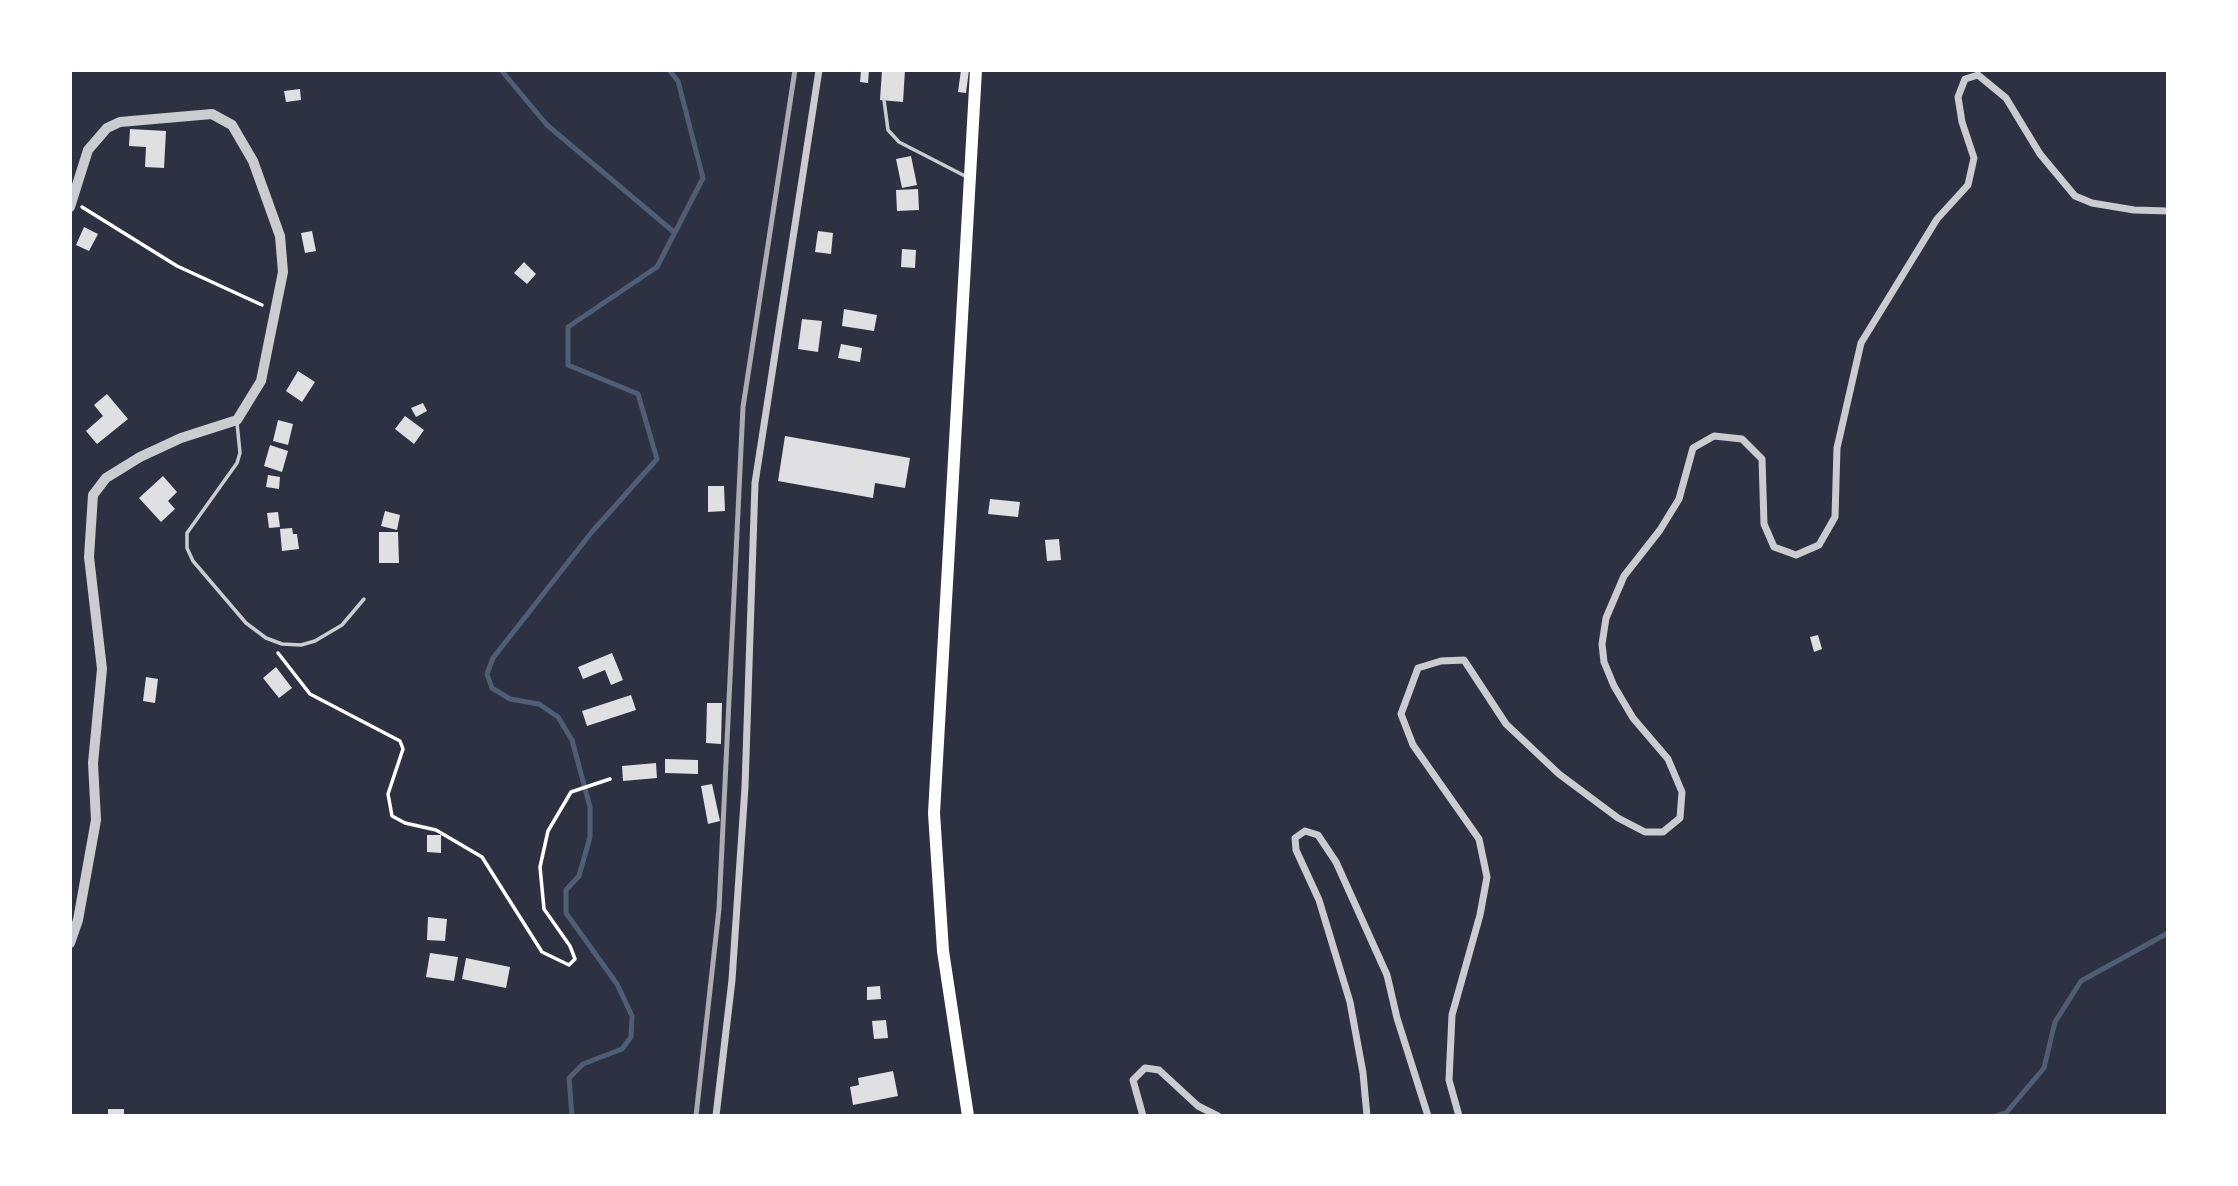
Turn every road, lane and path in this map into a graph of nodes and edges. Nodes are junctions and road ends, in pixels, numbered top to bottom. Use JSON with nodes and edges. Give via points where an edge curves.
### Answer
{"nodes":[{"id":1,"x":819,"y":70,"type":"edge"},
{"id":2,"x":976,"y":70,"type":"edge"},
{"id":3,"x":884,"y":100,"type":"dead end"},
{"id":4,"x":968,"y":177,"type":"junction"},
{"id":5,"x":71,"y":204,"type":"edge"},
{"id":6,"x":2168,"y":211,"type":"edge"},
{"id":7,"x":277,"y":312,"type":"junction"},
{"id":8,"x":237,"y":420,"type":"junction"},
{"id":9,"x":364,"y":599,"type":"dead end"},
{"id":10,"x":266,"y":638,"type":"junction"},
{"id":11,"x":610,"y":779,"type":"dead end"},
{"id":12,"x":70,"y":943,"type":"edge"},
{"id":13,"x":716,"y":1116,"type":"edge"},
{"id":14,"x":968,"y":1116,"type":"edge"},
{"id":15,"x":1143,"y":1116,"type":"edge"},
{"id":16,"x":1218,"y":1116,"type":"edge"},
{"id":17,"x":1367,"y":1116,"type":"edge"},
{"id":18,"x":1428,"y":1116,"type":"edge"},
{"id":19,"x":1459,"y":1116,"type":"edge"}],
"edges":[{"from":1,"to":13,"type":"street","via":[[755,482],[745,787],[732,981]]},
{"from":2,"to":4,"type":"highway"},
{"from":3,"to":4,"type":"lane","via":[[888,130],[899,142]]},
{"from":4,"to":14,"type":"highway","via":[[934,813],[948,1000]]},
{"from":5,"to":7,"type":"path","via":[[177,266]]},
{"from":5,"to":7,"type":"street","via":[[88,150],[107,128],[120,122],[212,114],[224,118],[253,161],[281,236],[283,272]]},
{"from":6,"to":19,"type":"street","via":[[2124,208],[2074,196],[2006,98],[1978,75],[1965,79],[1958,97],[1974,158],[1968,185],[1937,219],[1861,343],[1838,448],[1835,517],[1819,545],[1797,555],[1774,547],[1764,524],[1762,459],[1742,439],[1714,436],[1693,449],[1679,499],[1623,576],[1606,618],[1603,653],[1614,686],[1633,718],[1668,759],[1682,792],[1680,818],[1663,832],[1645,832],[1618,818],[1559,774],[1506,724],[1464,660],[1418,668],[1401,714],[1413,745],[1479,839],[1487,877],[1452,1015],[1450,1080]]},
{"from":7,"to":8,"type":"street","via":[[261,381]]},
{"from":8,"to":10,"type":"lane","via":[[237,463],[191,526],[187,548],[246,623]]},
{"from":8,"to":12,"type":"street","via":[[139,457],[106,478],[93,495],[89,557],[102,669],[93,763],[96,820]]},
{"from":9,"to":10,"type":"lane","via":[[342,625],[315,641],[301,645]]},
{"from":10,"to":11,"type":"path","via":[[310,694],[400,741],[404,749],[388,794],[392,816],[436,830],[482,857],[542,952],[569,965],[575,959],[570,946],[544,909],[540,867],[548,831],[570,792]]},
{"from":15,"to":16,"type":"street","via":[[1133,1080],[1145,1068],[1159,1070],[1198,1106]]},
{"from":17,"to":18,"type":"street","via":[[1350,1002],[1319,900],[1296,850],[1295,838],[1305,831],[1318,835],[1336,862],[1387,975]]}]}
